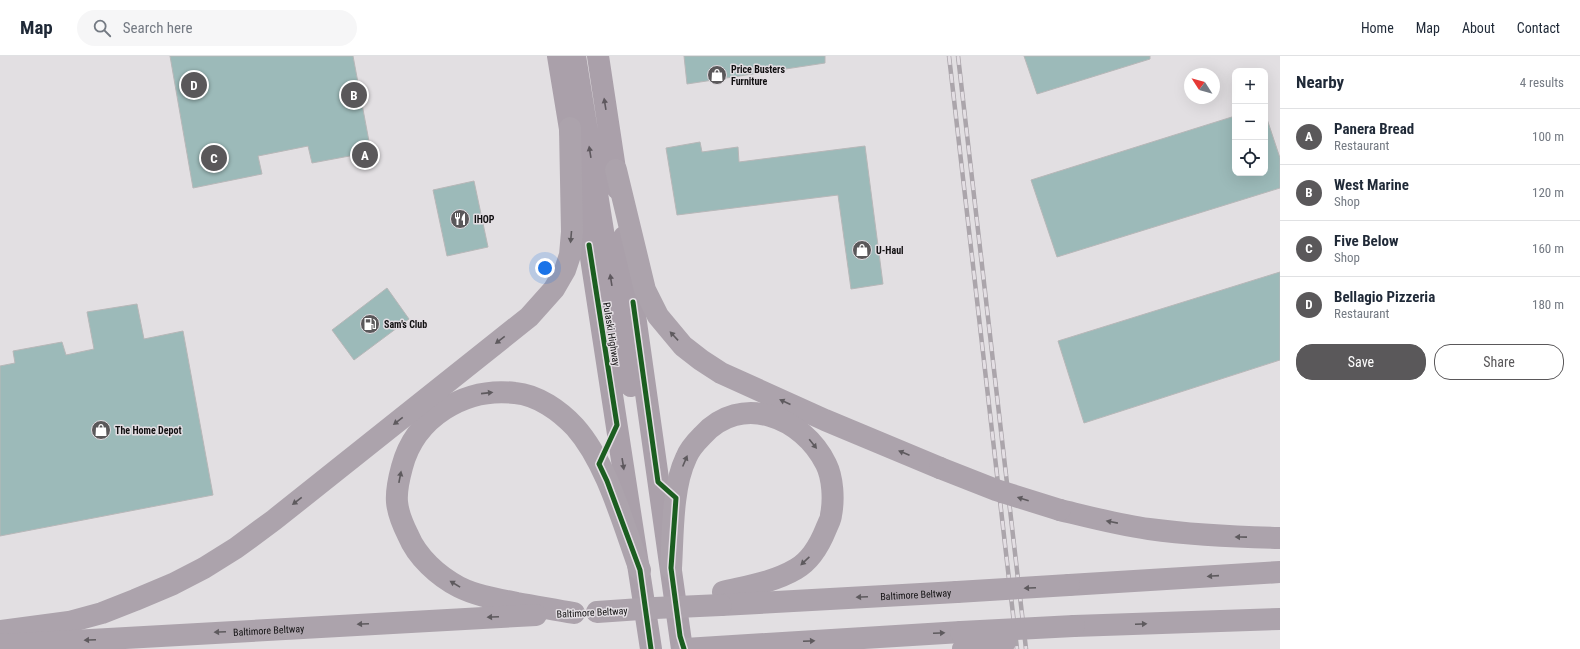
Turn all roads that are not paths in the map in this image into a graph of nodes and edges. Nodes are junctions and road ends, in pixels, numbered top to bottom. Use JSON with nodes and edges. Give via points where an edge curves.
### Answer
{"nodes":[{"id":1,"x":558,"y":56,"type":"edge"},
{"id":2,"x":575,"y":56,"type":"edge"},
{"id":3,"x":598,"y":56,"type":"edge"},
{"id":4,"x":570,"y":128,"type":"junction"},
{"id":5,"x":616,"y":170,"type":"junction"},
{"id":6,"x":656,"y":467,"type":"junction"},
{"id":7,"x":1280,"y":538,"type":"edge"},
{"id":8,"x":671,"y":568,"type":"junction"},
{"id":9,"x":640,"y":570,"type":"junction"},
{"id":10,"x":1280,"y":572,"type":"edge"},
{"id":11,"x":722,"y":598,"type":"junction"},
{"id":12,"x":574,"y":613,"type":"junction"},
{"id":13,"x":1280,"y":619,"type":"edge"},
{"id":14,"x":0,"y":631,"type":"edge"},
{"id":15,"x":962,"y":643,"type":"edge"},
{"id":16,"x":0,"y":645,"type":"edge"},
{"id":17,"x":687,"y":647,"type":"edge"},
{"id":18,"x":651,"y":649,"type":"edge"}],
"edges":[{"from":1,"to":4,"type":"highway","name":"Pulaski Highway"},
{"from":6,"to":2,"type":"highway","one_way":true,"via":[[629,377]]},
{"from":5,"to":3,"type":"highway","one_way":true},
{"from":4,"to":9,"type":"highway","name":"Pulaski Highway","one_way":true},
{"from":4,"to":14,"type":"highway","one_way":true,"via":[[570,255],[554,289],[529,317],[274,520],[204,568],[173,584],[102,613],[69,622]]},
{"from":5,"to":6,"type":"highway"},
{"from":7,"to":5,"type":"highway","one_way":true,"bridge":true,"via":[[1221,536],[1148,529],[1060,510],[996,490],[940,468],[721,373],[683,346],[658,316],[645,290]]},
{"from":6,"to":8,"type":"highway"},
{"from":8,"to":11,"type":"highway","one_way":true,"via":[[680,474],[686,457],[697,441],[710,427],[724,418],[741,414],[757,413],[776,417],[795,427],[813,442],[827,465],[832,488],[831,515],[823,536],[812,555],[797,569],[777,579]]},
{"from":8,"to":17,"type":"highway"},
{"from":12,"to":9,"type":"highway","one_way":true,"via":[[477,595],[443,577],[421,556],[411,542],[402,522],[397,501],[404,457],[419,433],[442,410],[468,397],[510,393],[530,396],[560,414],[589,444],[600,464]]},
{"from":9,"to":18,"type":"highway","name":"Pulaski Highway"},
{"from":10,"to":11,"type":"highway","name":"Baltimore Beltway","one_way":true,"bridge":true,"via":[[957,592]]},
{"from":11,"to":12,"type":"highway","name":"Baltimore Beltway","bridge":true,"via":[[655,608]]},
{"from":12,"to":16,"type":"highway","name":"Baltimore Beltway","one_way":true},
{"from":15,"to":13,"type":"highway","one_way":true,"bridge":true,"via":[[1114,625]]},
{"from":17,"to":15,"type":"highway","one_way":true}]}
